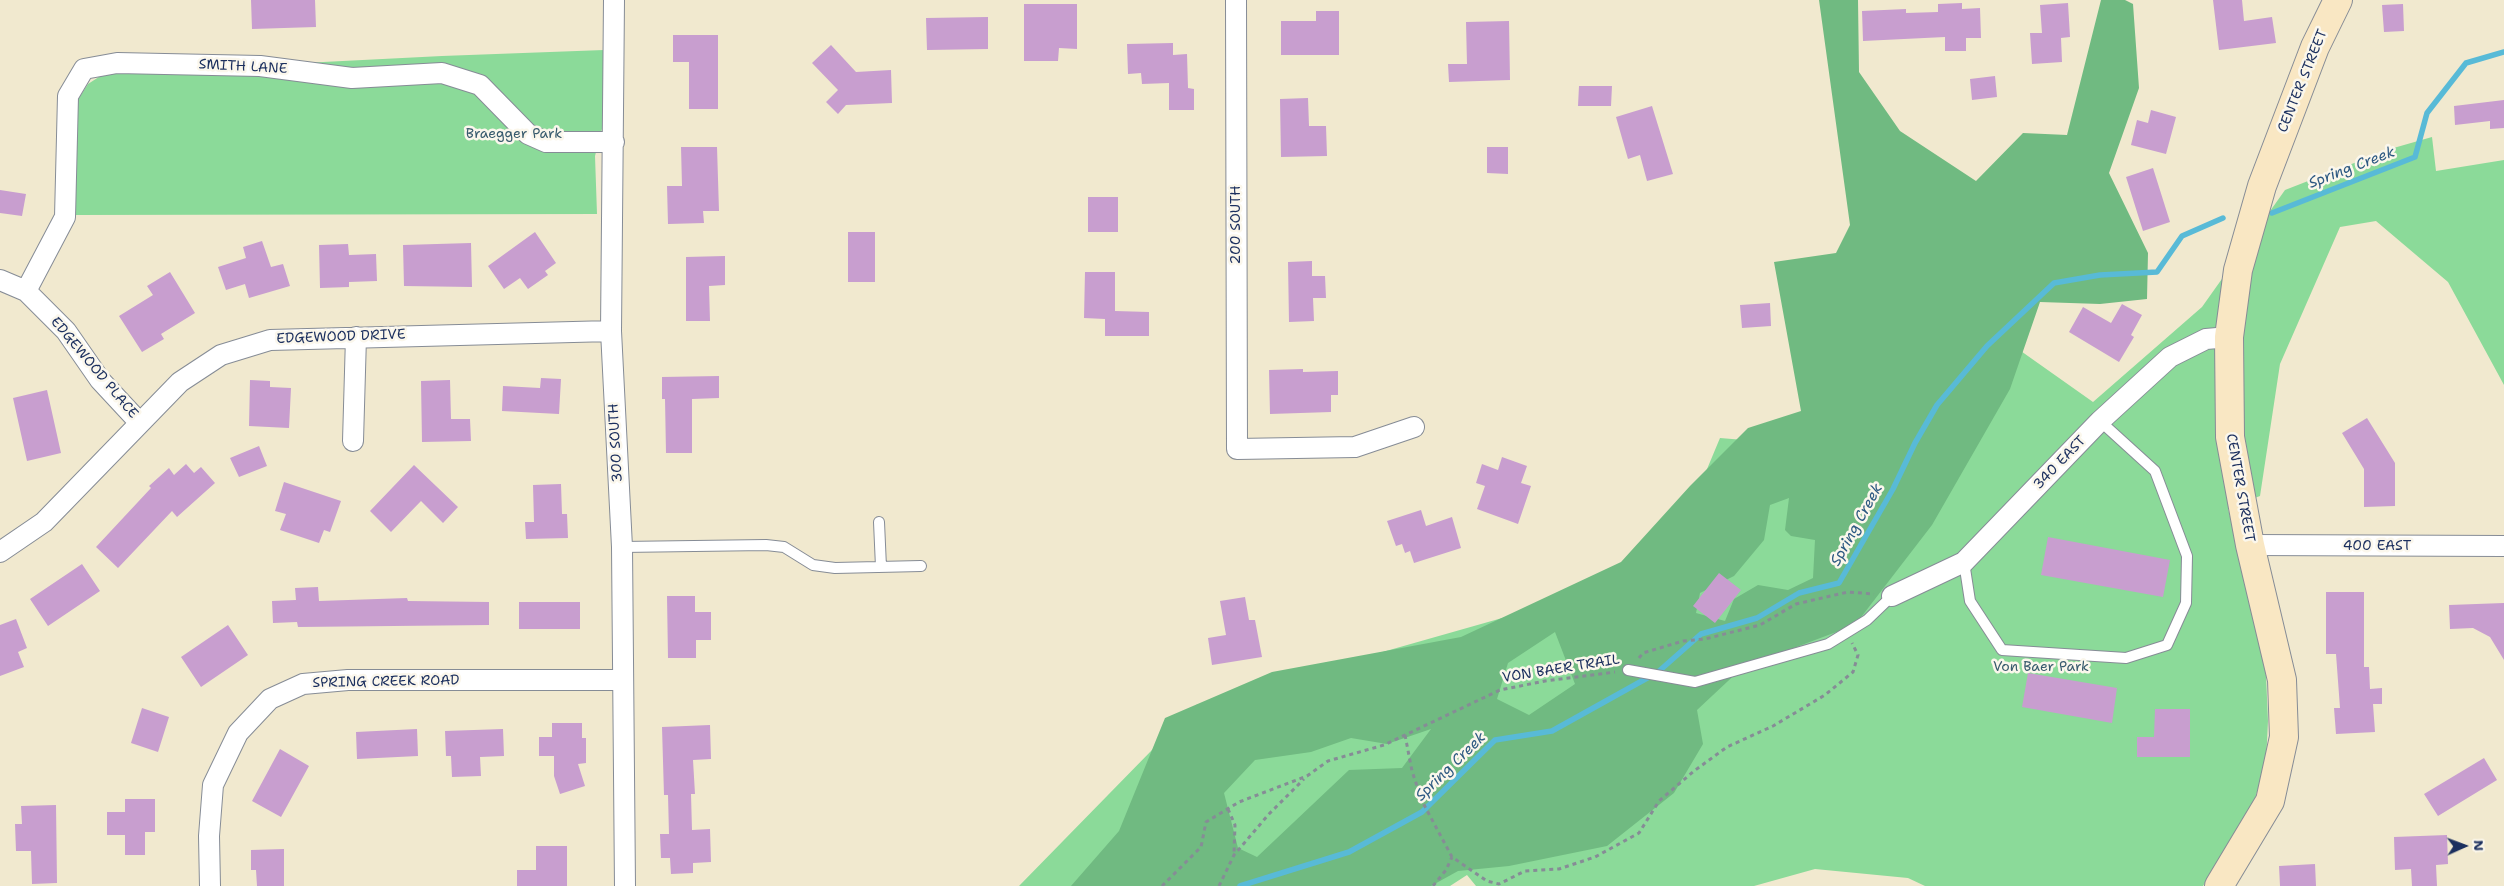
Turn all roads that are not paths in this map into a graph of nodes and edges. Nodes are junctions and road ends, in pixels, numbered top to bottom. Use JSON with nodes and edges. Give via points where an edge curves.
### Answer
{"nodes":[{"id":1,"x":614,"y":0,"type":"edge"},
{"id":2,"x":1236,"y":0,"type":"edge"},
{"id":3,"x":2338,"y":0,"type":"edge"},
{"id":4,"x":614,"y":142,"type":"junction"},
{"id":5,"x":0,"y":280,"type":"edge"},
{"id":6,"x":26,"y":291,"type":"junction"},
{"id":7,"x":611,"y":331,"type":"junction"},
{"id":8,"x":356,"y":336,"type":"junction"},
{"id":9,"x":2229,"y":337,"type":"junction"},
{"id":10,"x":2100,"y":421,"type":"junction"},
{"id":11,"x":139,"y":422,"type":"junction"},
{"id":12,"x":1414,"y":427,"type":"dead end"},
{"id":13,"x":353,"y":441,"type":"dead end"},
{"id":14,"x":879,"y":522,"type":"dead end"},
{"id":15,"x":2250,"y":545,"type":"junction"},
{"id":16,"x":2504,"y":546,"type":"edge"},
{"id":17,"x":622,"y":547,"type":"junction"},
{"id":18,"x":0,"y":552,"type":"edge"},
{"id":19,"x":1964,"y":562,"type":"junction"},
{"id":20,"x":921,"y":566,"type":"dead end"},
{"id":21,"x":881,"y":567,"type":"junction"},
{"id":22,"x":1892,"y":596,"type":"joint"},
{"id":23,"x":1628,"y":670,"type":"road end"},
{"id":24,"x":622,"y":680,"type":"junction"},
{"id":25,"x":210,"y":886,"type":"edge"},
{"id":26,"x":625,"y":886,"type":"edge"},
{"id":27,"x":2219,"y":886,"type":"edge"}],
"edges":[{"from":1,"to":4,"type":"street","name":"300 SOUTH"},
{"from":2,"to":12,"type":"street","name":"200 SOUTH","via":[[1237,449],[1355,447]]},
{"from":3,"to":9,"type":"street","name":"CENTER STREET","via":[[2315,47],[2262,186],[2238,270]]},
{"from":4,"to":6,"type":"street","name":"SMITH LANE","via":[[546,142],[528,134],[480,85],[442,73],[352,78],[260,66],[117,63],[84,70],[68,96],[65,217]]},
{"from":4,"to":7,"type":"street","name":"300 SOUTH"},
{"from":5,"to":6,"type":"street","name":"EDGEWOOD PLACE"},
{"from":6,"to":11,"type":"street","name":"EDGEWOOD PLACE","via":[[66,331],[100,380]]},
{"from":7,"to":8,"type":"street","name":"EDGEWOOD DRIVE"},
{"from":7,"to":17,"type":"street","name":"300 SOUTH"},
{"from":8,"to":11,"type":"street","name":"EDGEWOOD DRIVE","via":[[270,340],[221,355],[180,382]]},
{"from":8,"to":13,"type":"street"},
{"from":9,"to":10,"type":"street","name":"340 EAST","via":[[2206,339],[2170,356]]},
{"from":9,"to":15,"type":"street","name":"CENTER STREET","via":[[2230,437]]},
{"from":10,"to":19,"type":"street","name":"340 EAST"},
{"from":10,"to":19,"type":"lane","via":[[2155,471],[2187,556],[2186,604],[2167,645],[2126,658],[2002,650],[1970,601]]},
{"from":11,"to":18,"type":"street","name":"EDGEWOOD DRIVE","via":[[44,522]]},
{"from":14,"to":21,"type":"lane"},
{"from":15,"to":16,"type":"street","name":"400 EAST"},
{"from":15,"to":27,"type":"street","name":"CENTER STREET","via":[[2282,680],[2284,737],[2270,802]]},
{"from":17,"to":21,"type":"lane","via":[[775,546],[784,547],[813,565]]},
{"from":17,"to":24,"type":"street","name":"300 SOUTH"},
{"from":19,"to":22,"type":"street","name":"340 EAST"},
{"from":20,"to":21,"type":"lane"},
{"from":22,"to":23,"type":"lane","via":[[1866,620],[1828,644],[1696,682]]},
{"from":24,"to":25,"type":"street","name":"SPRING CREEK ROAD","via":[[348,680],[303,684],[270,698],[238,733],[213,785]]},
{"from":24,"to":26,"type":"street","name":"300 SOUTH"}]}
